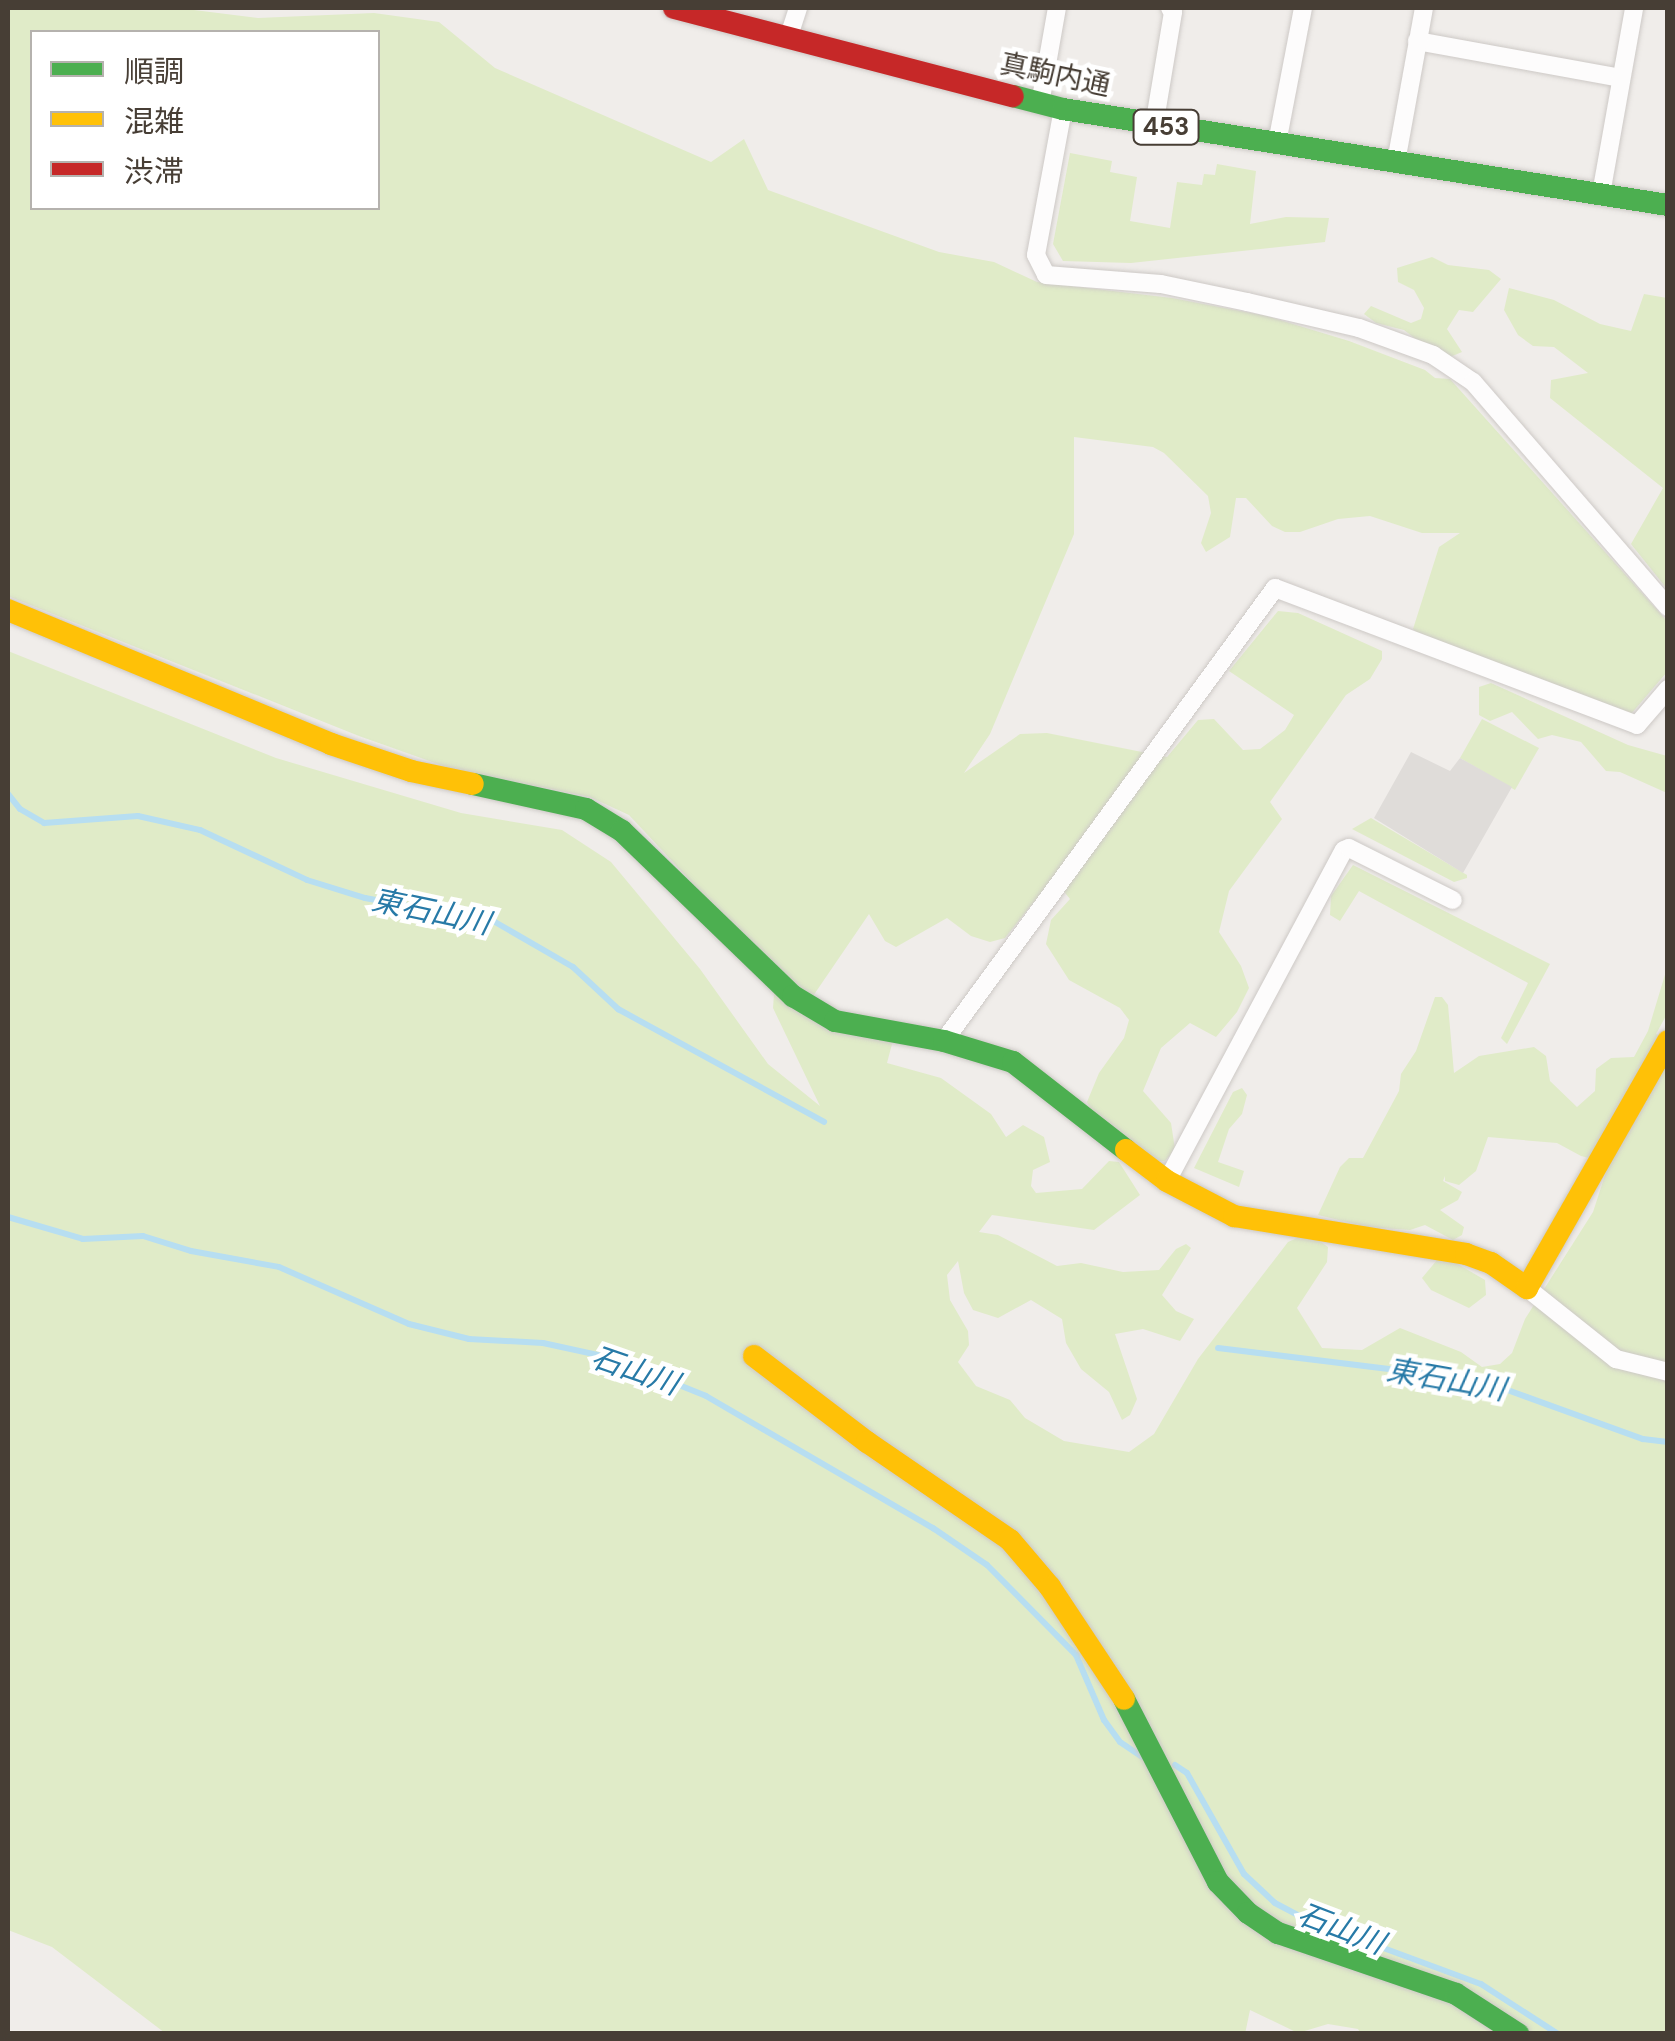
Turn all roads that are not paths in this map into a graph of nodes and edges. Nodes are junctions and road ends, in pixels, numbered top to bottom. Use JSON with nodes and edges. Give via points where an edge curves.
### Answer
{"nodes":[{"id":1,"x":674,"y":8,"type":"edge"},
{"id":2,"x":798,"y":8,"type":"edge"},
{"id":3,"x":1057,"y":8,"type":"edge"},
{"id":4,"x":1170,"y":8,"type":"edge"},
{"id":5,"x":1303,"y":8,"type":"edge"},
{"id":6,"x":1424,"y":8,"type":"edge"},
{"id":7,"x":1634,"y":8,"type":"edge"},
{"id":8,"x":788,"y":38,"type":"junction"},
{"id":9,"x":1417,"y":41,"type":"junction"},
{"id":10,"x":1620,"y":78,"type":"junction"},
{"id":11,"x":1052,"y":107,"type":"junction"},
{"id":12,"x":1154,"y":126,"type":"junction"},
{"id":13,"x":1277,"y":143,"type":"junction"},
{"id":14,"x":1396,"y":162,"type":"junction"},
{"id":15,"x":1601,"y":194,"type":"junction"},
{"id":16,"x":1668,"y":205,"type":"edge"},
{"id":17,"x":1668,"y":608,"type":"edge"},
{"id":18,"x":8,"y":610,"type":"edge"},
{"id":19,"x":1668,"y":688,"type":"edge"},
{"id":20,"x":1453,"y":900,"type":"dead end"},
{"id":21,"x":944,"y":1041,"type":"junction"},
{"id":22,"x":1668,"y":1041,"type":"edge"},
{"id":23,"x":1167,"y":1181,"type":"junction"},
{"id":24,"x":1526,"y":1288,"type":"junction"},
{"id":25,"x":754,"y":1356,"type":"dead end"},
{"id":26,"x":1668,"y":1372,"type":"edge"},
{"id":27,"x":1518,"y":2034,"type":"edge"}],
"edges":[{"from":1,"to":8,"type":"main road","name":"真駒内通","number":"453"},
{"from":2,"to":8,"type":"street"},
{"from":3,"to":11,"type":"street"},
{"from":4,"to":12,"type":"street"},
{"from":5,"to":13,"type":"street"},
{"from":6,"to":9,"type":"street"},
{"from":7,"to":10,"type":"street"},
{"from":8,"to":11,"type":"main road","name":"真駒内通","number":"453"},
{"from":9,"to":10,"type":"street"},
{"from":9,"to":14,"type":"street"},
{"from":10,"to":15,"type":"street"},
{"from":11,"to":12,"type":"main road","name":"真駒内通","number":"453"},
{"from":11,"to":17,"type":"street","via":[[1036,255],[1046,275],[1161,284],[1359,328],[1433,355],[1473,382]]},
{"from":12,"to":13,"type":"main road","name":"真駒内通","number":"453"},
{"from":13,"to":14,"type":"main road","name":"真駒内通","number":"453"},
{"from":14,"to":15,"type":"main road","name":"真駒内通","number":"453"},
{"from":15,"to":16,"type":"main road","name":"真駒内通","number":"453"},
{"from":18,"to":21,"type":"main road","via":[[379,760],[586,809],[622,831],[792,996],[835,1021]]},
{"from":19,"to":21,"type":"street","via":[[1637,726],[1275,588]]},
{"from":20,"to":23,"type":"street","via":[[1344,850]]},
{"from":21,"to":23,"type":"main road","via":[[1036,1076]]},
{"from":22,"to":24,"type":"main road"},
{"from":23,"to":24,"type":"main road","via":[[1234,1216],[1466,1254]]},
{"from":24,"to":26,"type":"street","via":[[1616,1360]]},
{"from":25,"to":27,"type":"main road","via":[[1010,1540],[1120,1691],[1218,1882],[1248,1913],[1278,1933],[1456,1994]]}]}
